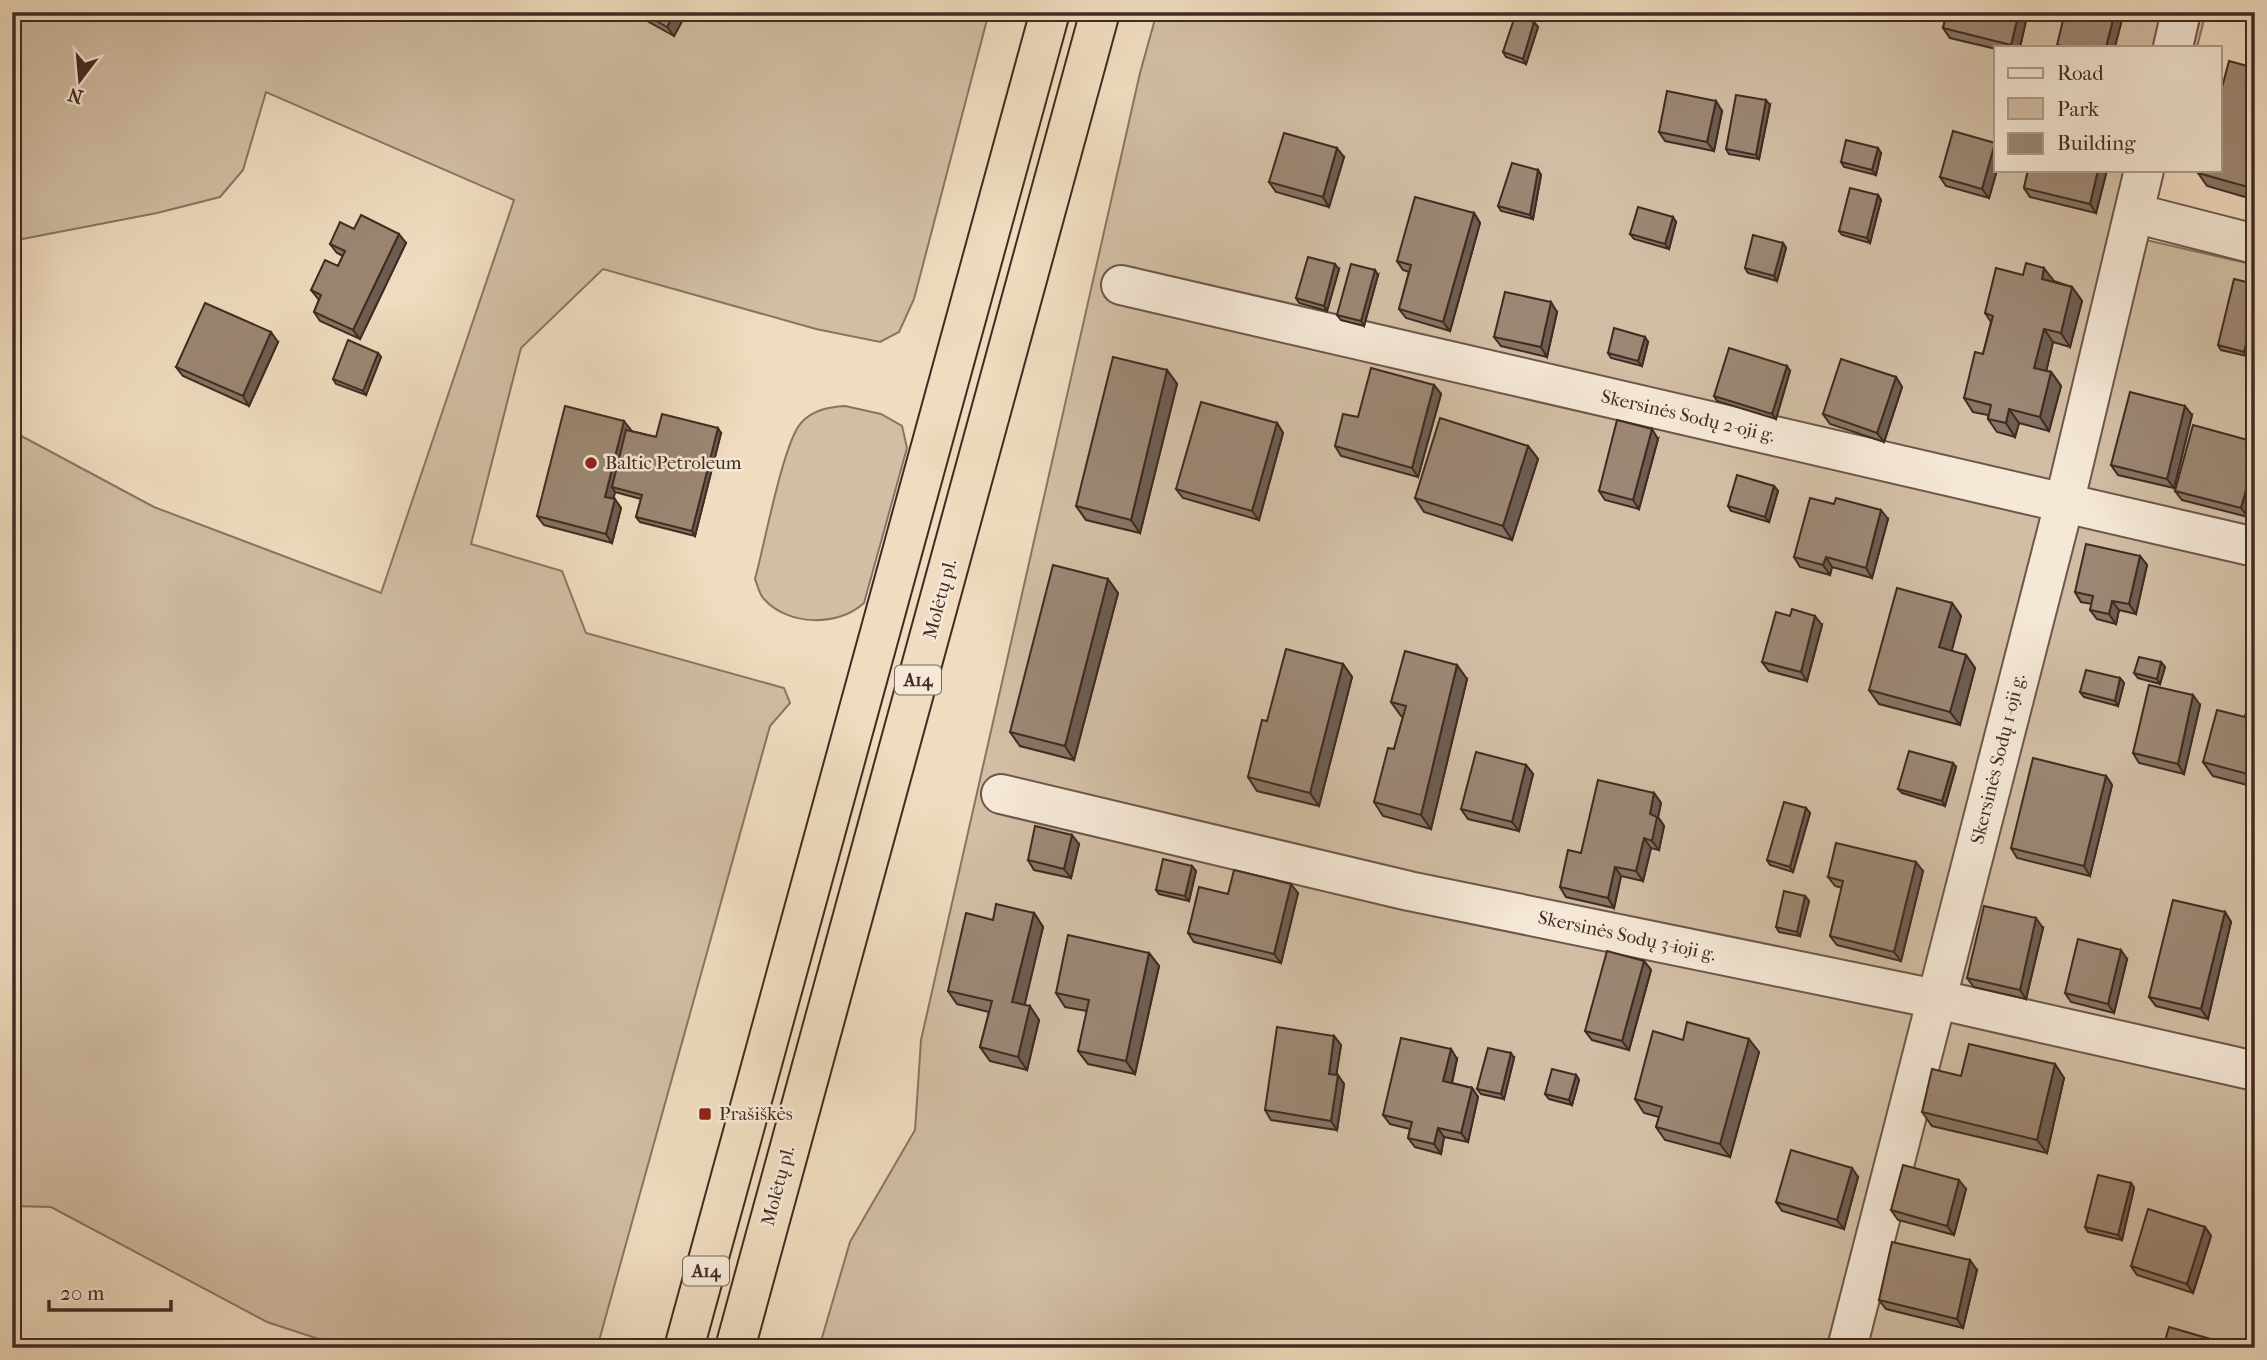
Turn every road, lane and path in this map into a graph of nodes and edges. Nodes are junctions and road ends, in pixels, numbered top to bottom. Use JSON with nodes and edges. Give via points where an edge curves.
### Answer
{"nodes":[{"id":1,"x":1050,"y":12,"type":"edge"},
{"id":2,"x":1100,"y":12,"type":"edge"},
{"id":3,"x":2181,"y":12,"type":"edge"},
{"id":4,"x":2172,"y":46,"type":"edge"},
{"id":5,"x":2144,"y":172,"type":"edge"},
{"id":6,"x":2134,"y":213,"type":"junction"},
{"id":7,"x":2255,"y":244,"type":"edge"},
{"id":8,"x":1121,"y":285,"type":"dead end"},
{"id":9,"x":2064,"y":504,"type":"junction"},
{"id":10,"x":2255,"y":547,"type":"edge"},
{"id":11,"x":1001,"y":794,"type":"dead end"},
{"id":12,"x":1936,"y":999,"type":"junction"},
{"id":13,"x":2255,"y":1071,"type":"edge"},
{"id":14,"x":684,"y":1348,"type":"edge"},
{"id":15,"x":734,"y":1348,"type":"edge"},
{"id":16,"x":1847,"y":1348,"type":"edge"}],
"edges":[{"from":1,"to":14,"type":"highway","number":"A14"},
{"from":2,"to":15,"type":"highway","name":"Molėtų pl.","number":"A14"},
{"from":3,"to":4,"type":"street"},
{"from":5,"to":6,"type":"street","name":"Skersinės Sodų 1-oji g."},
{"from":6,"to":7,"type":"street"},
{"from":6,"to":9,"type":"street","name":"Skersinės Sodų 1-oji g."},
{"from":8,"to":9,"type":"street","name":"Skersinės Sodų 2-oji g."},
{"from":9,"to":10,"type":"street","name":"Skersinės Sodų 2-oji g."},
{"from":9,"to":12,"type":"street","name":"Skersinės Sodų 1-oji g."},
{"from":11,"to":12,"type":"street","name":"Skersinės Sodų 3-ioji g.","via":[[1409,891]]},
{"from":12,"to":13,"type":"street","name":"Skersinės Sodų 3-ioji g."},
{"from":12,"to":16,"type":"street","name":"Skersinės Sodų 1-oji g."}]}
